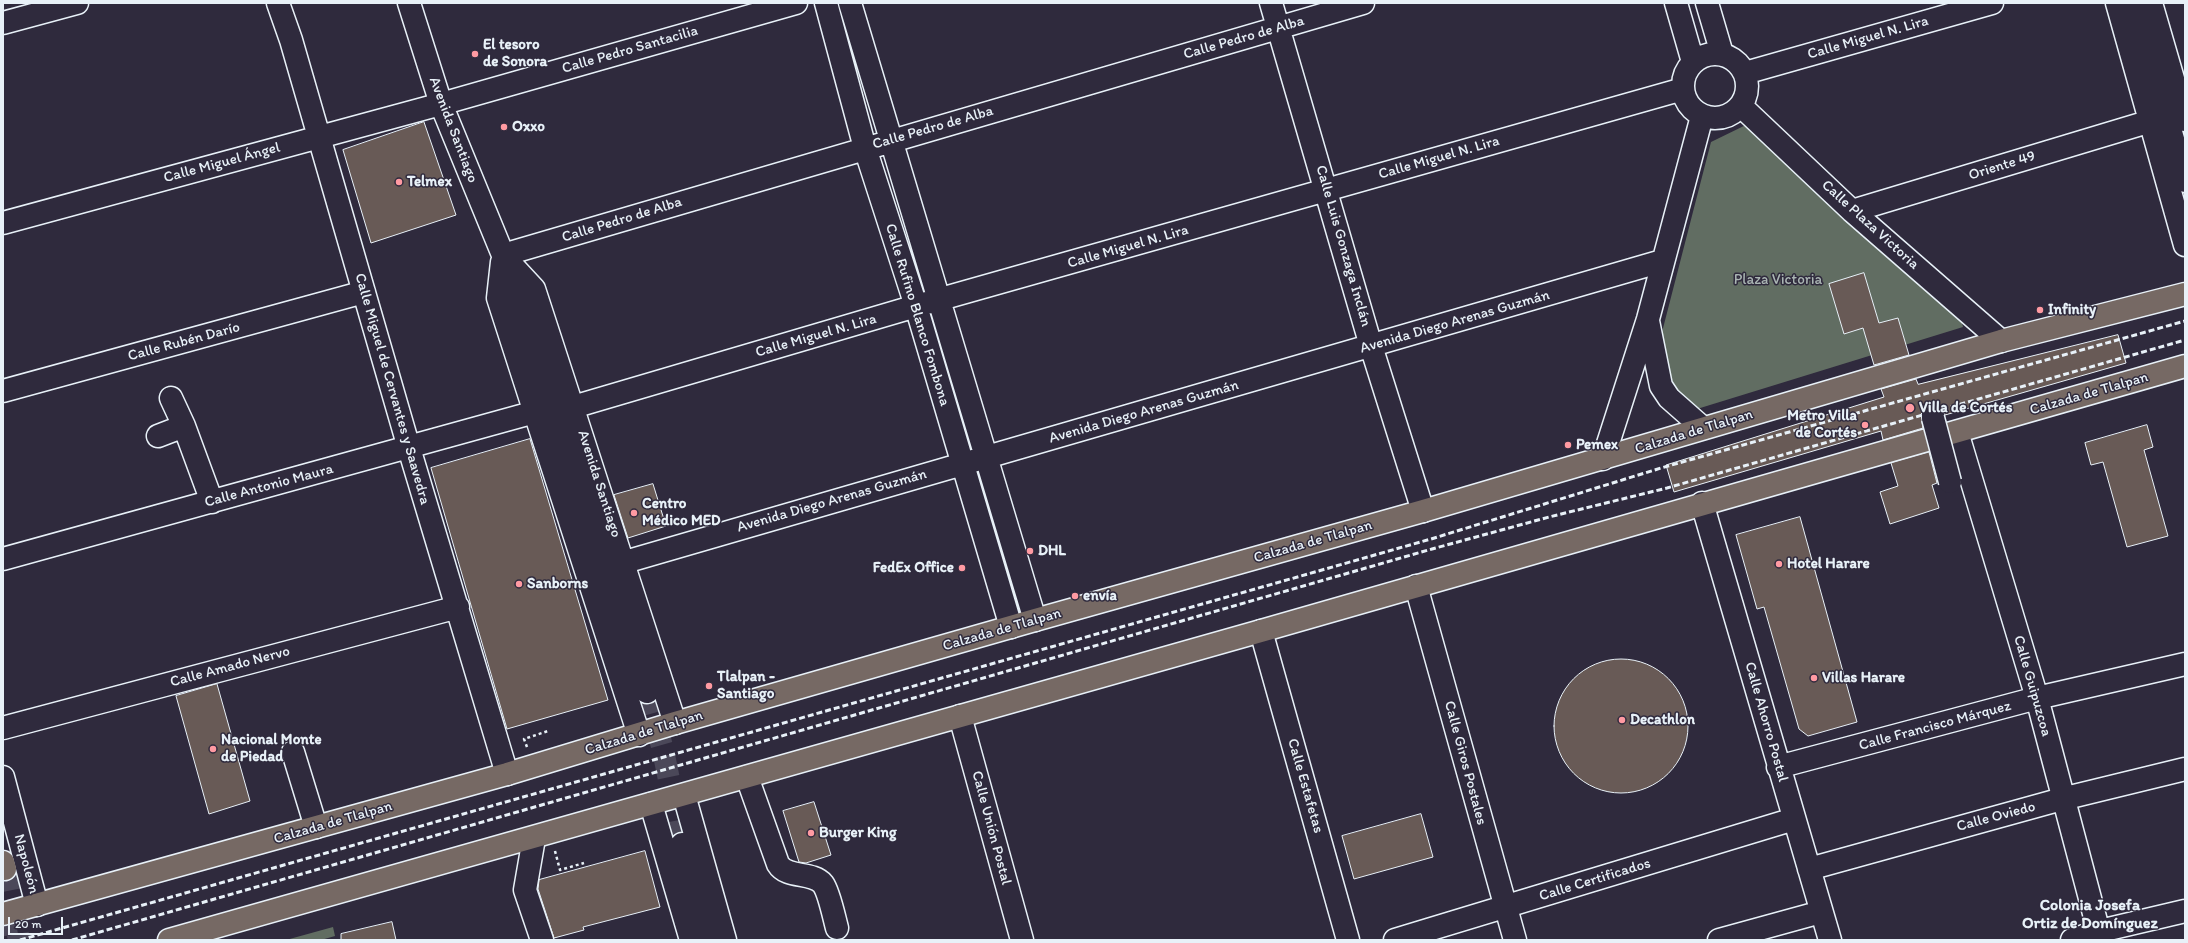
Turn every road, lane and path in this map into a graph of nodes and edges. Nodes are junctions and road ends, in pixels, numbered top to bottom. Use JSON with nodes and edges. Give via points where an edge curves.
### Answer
{"nodes":[{"id":1,"x":77,"y":3,"type":"edge"},
{"id":2,"x":278,"y":3,"type":"edge"},
{"id":3,"x":409,"y":3,"type":"edge"},
{"id":4,"x":796,"y":3,"type":"edge"},
{"id":5,"x":826,"y":3,"type":"edge"},
{"id":6,"x":850,"y":3,"type":"edge"},
{"id":7,"x":1271,"y":3,"type":"edge"},
{"id":8,"x":1362,"y":3,"type":"edge"},
{"id":9,"x":1676,"y":3,"type":"edge"},
{"id":10,"x":1708,"y":3,"type":"edge"},
{"id":11,"x":1992,"y":3,"type":"edge"},
{"id":12,"x":2118,"y":3,"type":"edge"},
{"id":13,"x":2134,"y":3,"type":"edge"},
{"id":14,"x":2151,"y":3,"type":"edge"},
{"id":15,"x":3,"y":23,"type":"edge"},
{"id":16,"x":1278,"y":28,"type":"junction"},
{"id":17,"x":1722,"y":54,"type":"junction"},
{"id":18,"x":1693,"y":62,"type":"junction"},
{"id":19,"x":1745,"y":73,"type":"junction"},
{"id":20,"x":1683,"y":89,"type":"junction"},
{"id":21,"x":441,"y":104,"type":"junction"},
{"id":22,"x":1741,"y":106,"type":"junction"},
{"id":23,"x":2184,"y":115,"type":"edge"},
{"id":24,"x":1702,"y":116,"type":"junction"},
{"id":25,"x":2151,"y":121,"type":"junction"},
{"id":26,"x":320,"y":137,"type":"junction"},
{"id":27,"x":891,"y":140,"type":"junction"},
{"id":28,"x":865,"y":148,"type":"junction"},
{"id":29,"x":2185,"y":181,"type":"edge"},
{"id":30,"x":1327,"y":190,"type":"junction"},
{"id":31,"x":1852,"y":211,"type":"junction"},
{"id":32,"x":3,"y":223,"type":"edge"},
{"id":33,"x":2185,"y":245,"type":"edge"},
{"id":34,"x":503,"y":255,"type":"junction"},
{"id":35,"x":1662,"y":261,"type":"junction"},
{"id":36,"x":364,"y":292,"type":"junction"},
{"id":37,"x":2185,"y":294,"type":"edge"},
{"id":38,"x":938,"y":301,"type":"junction"},
{"id":39,"x":916,"y":306,"type":"junction"},
{"id":40,"x":1648,"y":319,"type":"junction"},
{"id":41,"x":2001,"y":341,"type":"junction"},
{"id":42,"x":1371,"y":346,"type":"junction"},
{"id":43,"x":2185,"y":366,"type":"edge"},
{"id":44,"x":3,"y":391,"type":"edge"},
{"id":45,"x":171,"y":398,"type":"dead end"},
{"id":46,"x":573,"y":408,"type":"junction"},
{"id":47,"x":535,"y":412,"type":"junction"},
{"id":48,"x":1933,"y":418,"type":"dead end"},
{"id":49,"x":184,"y":426,"type":"junction"},
{"id":50,"x":1703,"y":428,"type":"junction"},
{"id":51,"x":1958,"y":432,"type":"junction"},
{"id":52,"x":158,"y":436,"type":"dead end"},
{"id":53,"x":409,"y":448,"type":"junction"},
{"id":54,"x":987,"y":457,"type":"junction"},
{"id":55,"x":1603,"y":459,"type":"junction"},
{"id":56,"x":962,"y":464,"type":"junction"},
{"id":57,"x":1950,"y":482,"type":"dead end"},
{"id":58,"x":212,"y":502,"type":"junction"},
{"id":59,"x":1702,"y":503,"type":"junction"},
{"id":60,"x":1422,"y":511,"type":"junction"},
{"id":61,"x":3,"y":559,"type":"edge"},
{"id":62,"x":625,"y":562,"type":"junction"},
{"id":63,"x":1416,"y":586,"type":"junction"},
{"id":64,"x":458,"y":607,"type":"junction"},
{"id":65,"x":1035,"y":620,"type":"junction"},
{"id":66,"x":1011,"y":627,"type":"junction"},
{"id":67,"x":1261,"y":631,"type":"junction"},
{"id":68,"x":2185,"y":664,"type":"edge"},
{"id":69,"x":647,"y":692,"type":"tunnel mouth"},
{"id":70,"x":2037,"y":698,"type":"junction"},
{"id":71,"x":960,"y":716,"type":"junction"},
{"id":72,"x":675,"y":723,"type":"junction"},
{"id":73,"x":3,"y":728,"type":"edge"},
{"id":74,"x":640,"y":735,"type":"junction"},
{"id":75,"x":293,"y":752,"type":"dead end"},
{"id":76,"x":1778,"y":767,"type":"junction"},
{"id":77,"x":2185,"y":769,"type":"edge"},
{"id":78,"x":507,"y":774,"type":"junction"},
{"id":79,"x":3,"y":777,"type":"edge"},
{"id":80,"x":747,"y":777,"type":"junction"},
{"id":81,"x":684,"y":795,"type":"junction"},
{"id":82,"x":2062,"y":799,"type":"junction"},
{"id":83,"x":651,"y":804,"type":"junction"},
{"id":84,"x":1794,"y":819,"type":"junction"},
{"id":85,"x":316,"y":827,"type":"junction"},
{"id":86,"x":542,"y":836,"type":"junction"},
{"id":87,"x":682,"y":844,"type":"tunnel mouth"},
{"id":88,"x":584,"y":863,"type":"dead end"},
{"id":89,"x":1809,"y":869,"type":"junction"},
{"id":90,"x":37,"y":905,"type":"junction"},
{"id":91,"x":1505,"y":908,"type":"junction"},
{"id":92,"x":2185,"y":911,"type":"edge"},
{"id":93,"x":1822,"y":912,"type":"junction"},
{"id":94,"x":3,"y":914,"type":"edge"},
{"id":95,"x":837,"y":928,"type":"dead end"},
{"id":96,"x":2101,"y":936,"type":"edge"},
{"id":97,"x":169,"y":940,"type":"edge"},
{"id":98,"x":542,"y":940,"type":"edge"},
{"id":99,"x":691,"y":940,"type":"edge"},
{"id":100,"x":709,"y":940,"type":"edge"},
{"id":101,"x":725,"y":940,"type":"edge"},
{"id":102,"x":1022,"y":940,"type":"edge"},
{"id":103,"x":1348,"y":940,"type":"edge"},
{"id":104,"x":1395,"y":940,"type":"edge"},
{"id":105,"x":1515,"y":940,"type":"edge"},
{"id":106,"x":1719,"y":940,"type":"edge"},
{"id":107,"x":1830,"y":940,"type":"edge"},
{"id":108,"x":2072,"y":940,"type":"edge"}],
"edges":[{"from":1,"to":15,"type":"street"},
{"from":2,"to":26,"type":"street","name":"Calle Miguel de Cervantes y Saavedra"},
{"from":3,"to":21,"type":"street","name":"Avenida Santiago"},
{"from":4,"to":21,"type":"street","name":"Calle Pedro Santacilia"},
{"from":5,"to":28,"type":"street","name":"Calle Rufino Blanco Fombona"},
{"from":6,"to":27,"type":"street","name":"Calle Rufino Blanco Fombona"},
{"from":7,"to":16,"type":"street","name":"Calle Luis Gonzaga Inclán"},
{"from":8,"to":16,"type":"street","name":"Calle Pedro de Alba"},
{"from":9,"to":18,"type":"street"},
{"from":10,"to":17,"type":"street"},
{"from":11,"to":19,"type":"street","name":"Calle Miguel N. Lira"},
{"from":12,"to":25,"type":"street"},
{"from":13,"to":29,"type":"street"},
{"from":14,"to":23,"type":"street"},
{"from":16,"to":27,"type":"street","name":"Calle Pedro de Alba"},
{"from":16,"to":30,"type":"street","name":"Calle Luis Gonzaga Inclán"},
{"from":17,"to":18,"type":"street","via":[[1701,56]]},
{"from":17,"to":19,"type":"street","via":[[1736,61]]},
{"from":18,"to":20,"type":"street","via":[[1685,75]]},
{"from":19,"to":22,"type":"street","via":[[1747,90]]},
{"from":20,"to":24,"type":"street","via":[[1688,105]]},
{"from":20,"to":30,"type":"street","name":"Calle Miguel N. Lira"},
{"from":21,"to":26,"type":"street","name":"Calle Miguel Ángel"},
{"from":21,"to":34,"type":"street","name":"Avenida Santiago"},
{"from":22,"to":24,"type":"street","via":[[1723,118],[1712,119]]},
{"from":22,"to":31,"type":"street","name":"Calle Plaza Victoria"},
{"from":24,"to":35,"type":"street"},
{"from":25,"to":31,"type":"street","name":"Oriente 49"},
{"from":25,"to":33,"type":"street"},
{"from":26,"to":32,"type":"street","name":"Calle Miguel Ángel"},
{"from":26,"to":36,"type":"street","name":"Calle Miguel de Cervantes y Saavedra"},
{"from":27,"to":28,"type":"street","name":"Calle Pedro de Alba"},
{"from":27,"to":38,"type":"street","name":"Calle Rufino Blanco Fombona"},
{"from":28,"to":34,"type":"street","name":"Calle Pedro de Alba"},
{"from":28,"to":39,"type":"street","name":"Calle Rufino Blanco Fombona"},
{"from":30,"to":38,"type":"street","name":"Calle Miguel N. Lira"},
{"from":30,"to":42,"type":"street","name":"Calle Luis Gonzaga Inclán"},
{"from":31,"to":41,"type":"street","name":"Calle Plaza Victoria"},
{"from":34,"to":46,"type":"street","name":"Avenida Santiago","via":[[534,289]]},
{"from":34,"to":47,"type":"street","name":"Avenida Santiago","via":[[498,298]]},
{"from":34,"to":69,"type":"street","name":"Avenida Santiago"},
{"from":35,"to":40,"type":"street"},
{"from":35,"to":42,"type":"street","name":"Avenida Diego Arenas Guzmán"},
{"from":36,"to":44,"type":"street","name":"Calle Rubén Darío"},
{"from":36,"to":53,"type":"street","name":"Calle Miguel de Cervantes y Saavedra"},
{"from":37,"to":41,"type":"highway","name":"Calzada de Tlalpan"},
{"from":38,"to":39,"type":"street","name":"Calle Miguel N. Lira"},
{"from":38,"to":54,"type":"street","name":"Calle Rufino Blanco Fombona"},
{"from":39,"to":46,"type":"street","name":"Calle Miguel N. Lira"},
{"from":39,"to":56,"type":"street","name":"Calle Rufino Blanco Fombona"},
{"from":40,"to":50,"type":"street","via":[[1661,386],[1669,398]]},
{"from":40,"to":55,"type":"street"},
{"from":41,"to":50,"type":"highway","name":"Calzada de Tlalpan"},
{"from":42,"to":54,"type":"street","name":"Avenida Diego Arenas Guzmán"},
{"from":42,"to":60,"type":"street","name":"Calle Luis Gonzaga Inclán"},
{"from":43,"to":51,"type":"highway","name":"Calzada de Tlalpan"},
{"from":45,"to":49,"type":"street"},
{"from":46,"to":62,"type":"street","name":"Avenida Santiago"},
{"from":47,"to":53,"type":"street","name":"Calle Antonio Maura"},
{"from":47,"to":74,"type":"street","name":"Avenida Santiago"},
{"from":48,"to":57,"type":"street","bridge":true},
{"from":49,"to":52,"type":"street"},
{"from":49,"to":58,"type":"street"},
{"from":50,"to":55,"type":"highway","name":"Calzada de Tlalpan"},
{"from":51,"to":59,"type":"highway","name":"Calzada de Tlalpan"},
{"from":51,"to":70,"type":"street","name":"Calle Guipuzcoa"},
{"from":53,"to":58,"type":"street","name":"Calle Antonio Maura"},
{"from":53,"to":64,"type":"street","name":"Calle Miguel de Cervantes y Saavedra"},
{"from":54,"to":56,"type":"street","name":"Avenida Diego Arenas Guzmán"},
{"from":54,"to":65,"type":"street","name":"Calle Rufino Blanco Fombona"},
{"from":55,"to":60,"type":"highway","name":"Calzada de Tlalpan"},
{"from":56,"to":62,"type":"street","name":"Avenida Diego Arenas Guzmán"},
{"from":56,"to":66,"type":"street","name":"Calle Rufino Blanco Fombona"},
{"from":58,"to":61,"type":"street","name":"Calle Antonio Maura"},
{"from":59,"to":63,"type":"highway","name":"Calzada de Tlalpan"},
{"from":59,"to":76,"type":"street","name":"Calle Ahorro Postal"},
{"from":60,"to":65,"type":"highway","name":"Calzada de Tlalpan"},
{"from":62,"to":72,"type":"street","name":"Avenida Santiago"},
{"from":63,"to":67,"type":"highway","name":"Calzada de Tlalpan"},
{"from":63,"to":91,"type":"street","name":"Calle Giros Postales"},
{"from":64,"to":73,"type":"street","name":"Calle Amado Nervo"},
{"from":64,"to":78,"type":"street","name":"Calle Miguel de Cervantes y Saavedra"},
{"from":65,"to":66,"type":"highway","name":"Calzada de Tlalpan"},
{"from":66,"to":72,"type":"highway","name":"Calzada de Tlalpan"},
{"from":67,"to":71,"type":"highway","name":"Calzada de Tlalpan"},
{"from":67,"to":103,"type":"street","name":"Calle Estafetas"},
{"from":68,"to":70,"type":"street","name":"Calle Francisco Márquez"},
{"from":70,"to":76,"type":"street","name":"Calle Francisco Márquez"},
{"from":70,"to":82,"type":"street","name":"Calle Guipuzcoa"},
{"from":71,"to":80,"type":"highway","name":"Calzada de Tlalpan"},
{"from":71,"to":102,"type":"street","name":"Calle Unión Postal"},
{"from":72,"to":74,"type":"highway","name":"Calzada de Tlalpan"},
{"from":74,"to":78,"type":"highway","name":"Calzada de Tlalpan"},
{"from":75,"to":85,"type":"street"},
{"from":76,"to":84,"type":"street","name":"Calle Ahorro Postal"},
{"from":77,"to":82,"type":"street","name":"Calle Oviedo"},
{"from":78,"to":85,"type":"highway","name":"Calzada de Tlalpan"},
{"from":79,"to":90,"type":"street","name":"Napoleón"},
{"from":80,"to":81,"type":"highway","name":"Calzada de Tlalpan"},
{"from":80,"to":95,"type":"street","via":[[778,864],[784,871],[814,878],[823,884]]},
{"from":81,"to":83,"type":"highway","name":"Calzada de Tlalpan"},
{"from":81,"to":101,"type":"street"},
{"from":82,"to":89,"type":"street","name":"Calle Oviedo"},
{"from":82,"to":96,"type":"street","name":"Calle Guipuzcoa"},
{"from":83,"to":86,"type":"highway","name":"Calzada de Tlalpan"},
{"from":83,"to":99,"type":"street"},
{"from":84,"to":89,"type":"street","name":"Calle Ahorro Postal"},
{"from":84,"to":91,"type":"street","name":"Calle Certificados"},
{"from":85,"to":90,"type":"highway","name":"Calzada de Tlalpan"},
{"from":86,"to":88,"type":"path","via":[[560,870]]},
{"from":86,"to":97,"type":"highway","name":"Calzada de Tlalpan"},
{"from":86,"to":98,"type":"street","via":[[526,890]]},
{"from":87,"to":100,"type":"street"},
{"from":89,"to":93,"type":"street","name":"Calle Ahorro Postal"},
{"from":90,"to":94,"type":"highway","name":"Calzada de Tlalpan"},
{"from":91,"to":104,"type":"street","name":"Calle Certificados"},
{"from":91,"to":105,"type":"street","name":"Calle Giros Postales"},
{"from":92,"to":96,"type":"street"},
{"from":93,"to":106,"type":"street"},
{"from":93,"to":107,"type":"street","name":"Calle Ahorro Postal"},
{"from":96,"to":108,"type":"street"}]}
